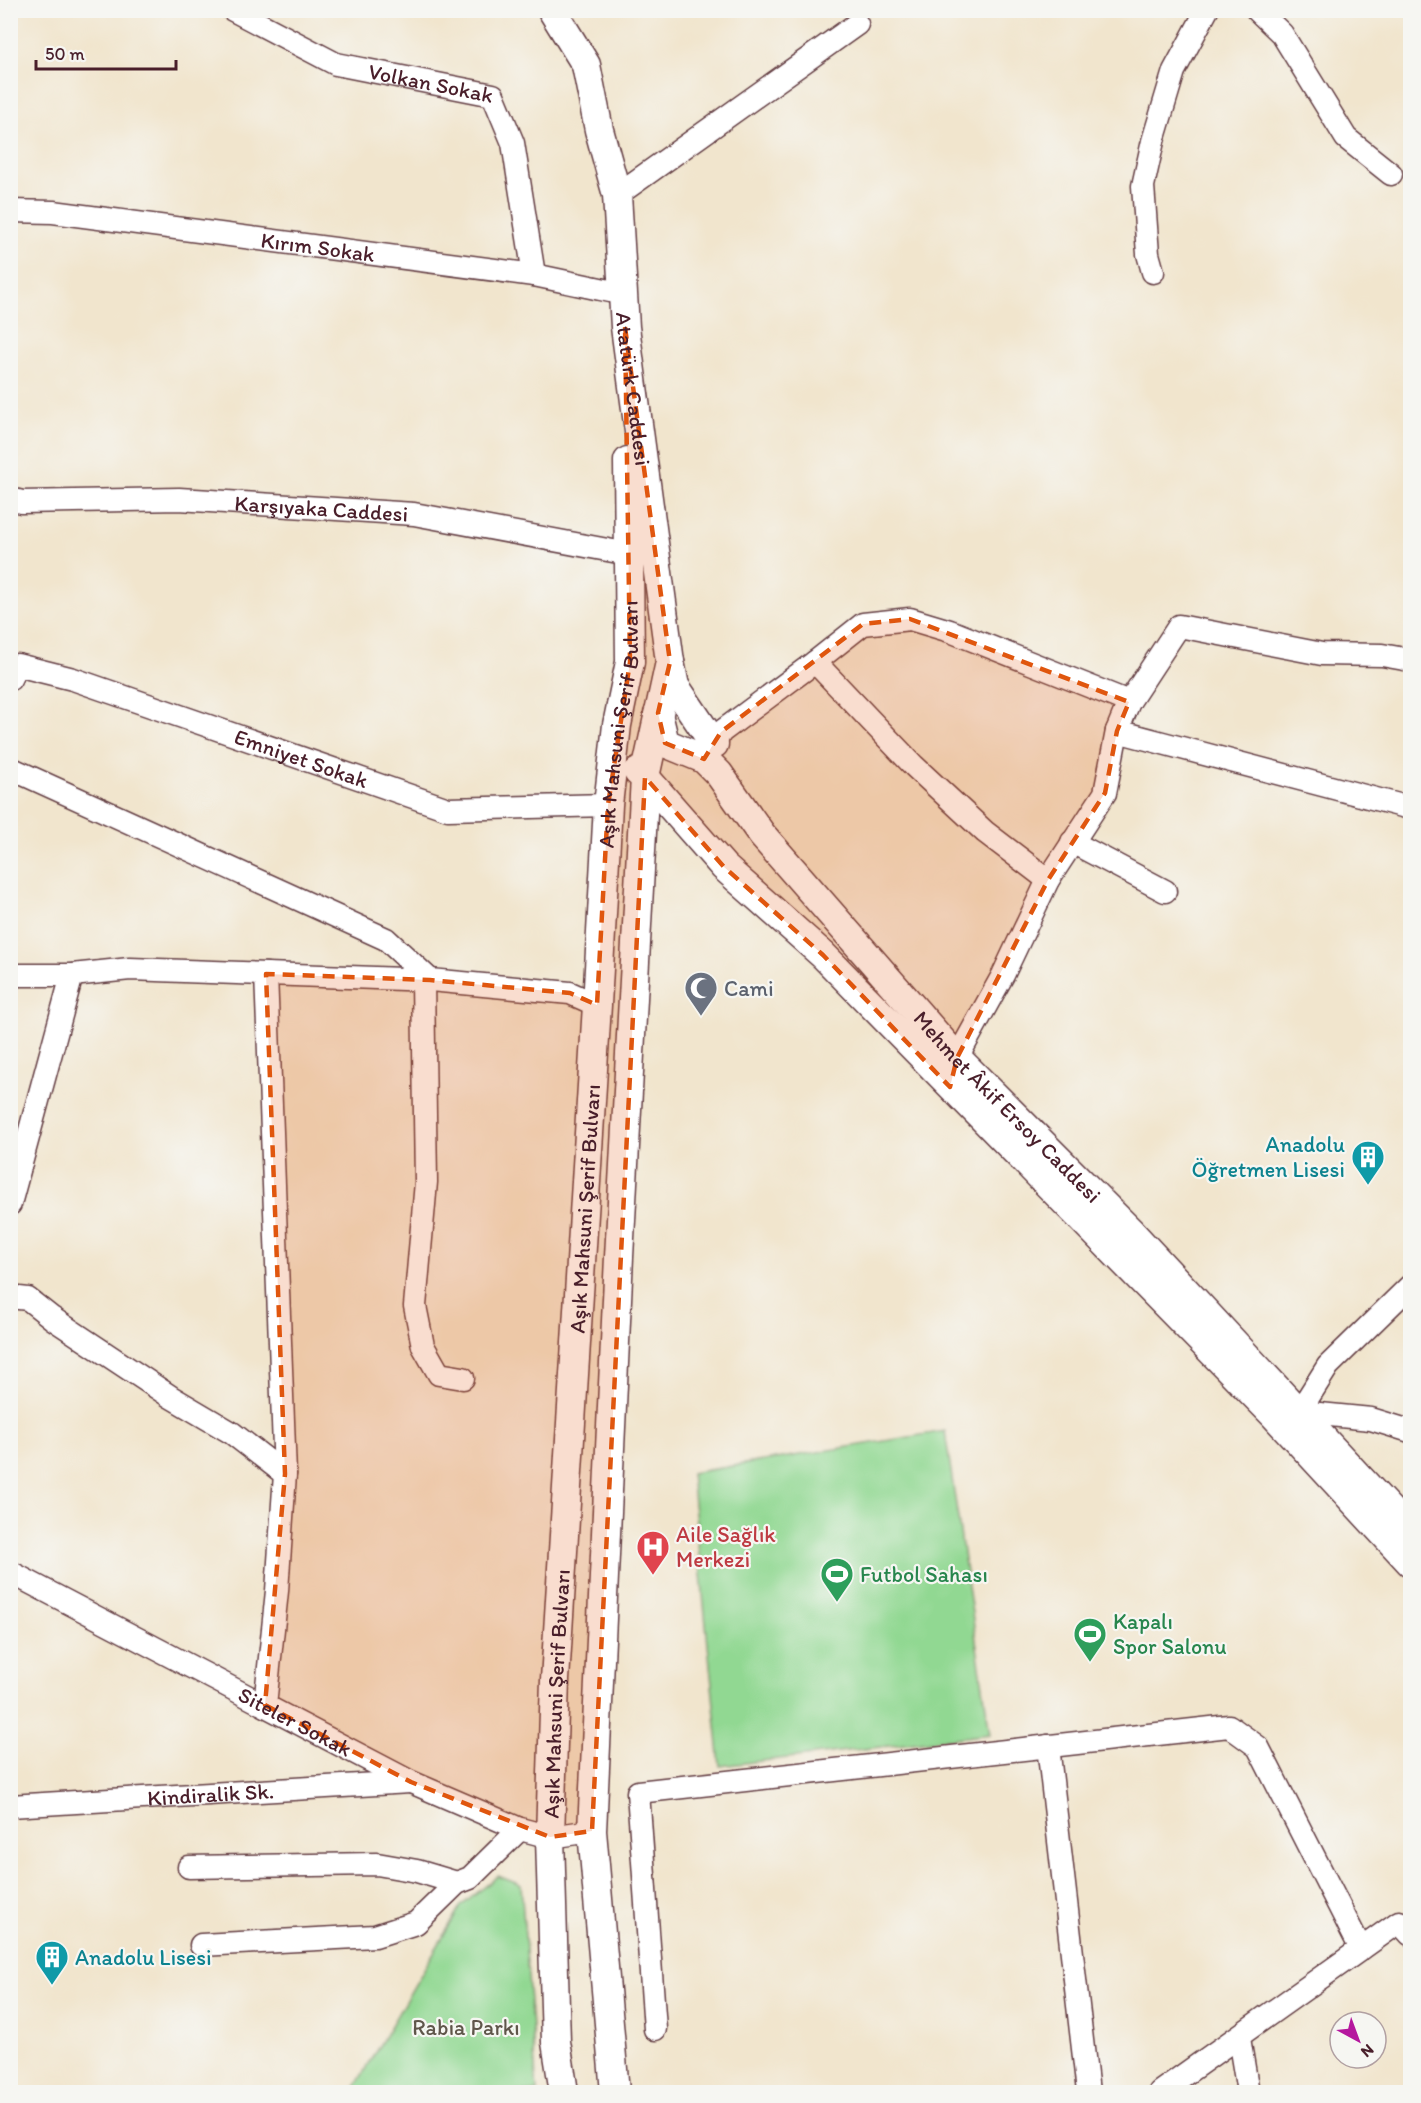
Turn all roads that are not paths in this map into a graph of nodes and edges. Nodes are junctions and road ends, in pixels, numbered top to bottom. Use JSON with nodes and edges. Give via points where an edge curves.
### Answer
{"nodes":[{"id":1,"x":233,"y":10,"type":"edge"},
{"id":2,"x":552,"y":10,"type":"edge"},
{"id":3,"x":1207,"y":10,"type":"edge"},
{"id":4,"x":1257,"y":10,"type":"edge"},
{"id":5,"x":857,"y":24,"type":"dead end"},
{"id":6,"x":1391,"y":174,"type":"dead end"},
{"id":7,"x":617,"y":195,"type":"junction"},
{"id":8,"x":10,"y":211,"type":"edge"},
{"id":9,"x":1153,"y":272,"type":"dead end"},
{"id":10,"x":534,"y":275,"type":"junction"},
{"id":11,"x":624,"y":294,"type":"junction"},
{"id":12,"x":625,"y":327,"type":"junction"},
{"id":13,"x":10,"y":500,"type":"edge"},
{"id":14,"x":629,"y":554,"type":"junction"},
{"id":15,"x":1410,"y":660,"type":"edge"},
{"id":16,"x":670,"y":662,"type":"junction"},
{"id":17,"x":815,"y":662,"type":"junction"},
{"id":18,"x":10,"y":679,"type":"edge"},
{"id":19,"x":1130,"y":702,"type":"junction"},
{"id":20,"x":658,"y":713,"type":"junction"},
{"id":21,"x":617,"y":725,"type":"junction"},
{"id":22,"x":1117,"y":731,"type":"junction"},
{"id":23,"x":709,"y":751,"type":"junction"},
{"id":24,"x":613,"y":758,"type":"junction"},
{"id":25,"x":10,"y":768,"type":"edge"},
{"id":26,"x":645,"y":777,"type":"junction"},
{"id":27,"x":608,"y":805,"type":"junction"},
{"id":28,"x":1410,"y":808,"type":"edge"},
{"id":29,"x":1072,"y":842,"type":"junction"},
{"id":30,"x":1048,"y":880,"type":"junction"},
{"id":31,"x":1165,"y":891,"type":"dead end"},
{"id":32,"x":266,"y":974,"type":"junction"},
{"id":33,"x":10,"y":975,"type":"edge"},
{"id":34,"x":72,"y":975,"type":"junction"},
{"id":35,"x":426,"y":980,"type":"junction"},
{"id":36,"x":597,"y":1005,"type":"junction"},
{"id":37,"x":957,"y":1058,"type":"junction"},
{"id":38,"x":950,"y":1087,"type":"junction"},
{"id":39,"x":10,"y":1204,"type":"edge"},
{"id":40,"x":1410,"y":1286,"type":"edge"},
{"id":41,"x":10,"y":1297,"type":"edge"},
{"id":42,"x":463,"y":1378,"type":"dead end"},
{"id":43,"x":1299,"y":1412,"type":"junction"},
{"id":44,"x":1410,"y":1431,"type":"edge"},
{"id":45,"x":285,"y":1474,"type":"junction"},
{"id":46,"x":1410,"y":1532,"type":"edge"},
{"id":47,"x":1410,"y":1562,"type":"edge"},
{"id":48,"x":10,"y":1572,"type":"edge"},
{"id":49,"x":265,"y":1705,"type":"junction"},
{"id":50,"x":1048,"y":1746,"type":"junction"},
{"id":51,"x":411,"y":1782,"type":"junction"},
{"id":52,"x":10,"y":1806,"type":"edge"},
{"id":53,"x":520,"y":1829,"type":"junction"},
{"id":54,"x":592,"y":1831,"type":"junction"},
{"id":55,"x":550,"y":1837,"type":"junction"},
{"id":56,"x":189,"y":1867,"type":"dead end"},
{"id":57,"x":457,"y":1883,"type":"junction"},
{"id":58,"x":1407,"y":1924,"type":"edge"},
{"id":59,"x":201,"y":1945,"type":"dead end"},
{"id":60,"x":1361,"y":1949,"type":"junction"},
{"id":61,"x":655,"y":2029,"type":"dead end"},
{"id":62,"x":1239,"y":2038,"type":"junction"},
{"id":63,"x":564,"y":2092,"type":"edge"},
{"id":64,"x":615,"y":2092,"type":"edge"},
{"id":65,"x":1089,"y":2092,"type":"edge"},
{"id":66,"x":1160,"y":2092,"type":"edge"},
{"id":67,"x":1248,"y":2092,"type":"edge"}],
"edges":[{"from":1,"to":10,"type":"street","name":"Volkan Sokak","via":[[336,64],[493,95],[513,143]]},
{"from":2,"to":7,"type":"main road","name":"Atatürk Caddesi","via":[[586,65]]},
{"from":3,"to":9,"type":"street","via":[[1174,71],[1143,186]]},
{"from":4,"to":6,"type":"street","via":[[1282,34],[1346,138]]},
{"from":5,"to":7,"type":"street"},
{"from":7,"to":11,"type":"main road","name":"Atatürk Caddesi"},
{"from":8,"to":10,"type":"street","name":"Kırım Sokak","via":[[53,212]]},
{"from":10,"to":11,"type":"street","name":"Kırım Sokak"},
{"from":11,"to":12,"type":"main road","name":"Atatürk Caddesi"},
{"from":12,"to":14,"type":"main road","name":"Aşık Mahsuni Şerif Bulvarı"},
{"from":12,"to":16,"type":"main road","name":"Atatürk Caddesi"},
{"from":13,"to":14,"type":"street","name":"Karşıyaka Caddesi","via":[[179,499],[414,514]]},
{"from":14,"to":21,"type":"main road","name":"Aşık Mahsuni Şerif Bulvarı","via":[[630,662]]},
{"from":15,"to":19,"type":"street","via":[[1382,655],[1322,654],[1179,626]]},
{"from":16,"to":20,"type":"main road","name":"Atatürk Caddesi"},
{"from":16,"to":23,"type":"main road","via":[[675,686]]},
{"from":17,"to":19,"type":"street","via":[[863,624],[910,619],[951,631]]},
{"from":17,"to":23,"type":"street","via":[[722,732]]},
{"from":17,"to":30,"type":"street","via":[[914,766],[985,832]]},
{"from":18,"to":27,"type":"street","name":"Emniyet Sokak","via":[[17,664],[73,680],[448,809]]},
{"from":19,"to":22,"type":"street"},
{"from":20,"to":21,"type":"main road","via":[[637,705]]},
{"from":20,"to":23,"type":"main road","name":"Mehmet Âkif Ersoy Caddesi","via":[[665,743]]},
{"from":20,"to":26,"type":"main road","name":"Atatürk Caddesi"},
{"from":21,"to":24,"type":"main road","name":"Aşık Mahsuni Şerif Bulvarı"},
{"from":22,"to":28,"type":"street"},
{"from":22,"to":29,"type":"street","via":[[1105,793]]},
{"from":23,"to":37,"type":"main road","name":"Mehmet Âkif Ersoy Caddesi","via":[[719,774],[762,835]]},
{"from":24,"to":26,"type":"main road","name":"Mehmet Âkif Ersoy Caddesi"},
{"from":24,"to":27,"type":"main road","name":"Aşık Mahsuni Şerif Bulvarı"},
{"from":25,"to":35,"type":"street","via":[[386,939]]},
{"from":26,"to":38,"type":"main road","name":"Mehmet Âkif Ersoy Caddesi","via":[[724,867],[823,955]]},
{"from":26,"to":54,"type":"main road","name":"Aşık Mahsuni Şerif Bulvarı"},
{"from":27,"to":36,"type":"main road","name":"Aşık Mahsuni Şerif Bulvarı"},
{"from":29,"to":30,"type":"street"},
{"from":29,"to":31,"type":"street"},
{"from":30,"to":37,"type":"street","via":[[1003,975]]},
{"from":32,"to":34,"type":"street","via":[[130,969]]},
{"from":32,"to":35,"type":"street"},
{"from":32,"to":45,"type":"street"},
{"from":33,"to":34,"type":"street"},
{"from":34,"to":39,"type":"street"},
{"from":35,"to":36,"type":"street","via":[[570,993]]},
{"from":35,"to":42,"type":"street","via":[[426,1182],[415,1306],[423,1346],[440,1374]]},
{"from":36,"to":55,"type":"main road","name":"Aşık Mahsuni Şerif Bulvarı","via":[[555,1680]]},
{"from":37,"to":38,"type":"street"},
{"from":37,"to":43,"type":"main road","name":"Mehmet Âkif Ersoy Caddesi","via":[[1131,1232]]},
{"from":38,"to":47,"type":"main road","name":"Mehmet Âkif Ersoy Caddesi","via":[[1275,1416]]},
{"from":40,"to":43,"type":"street","via":[[1328,1366]]},
{"from":41,"to":45,"type":"street","via":[[28,1299],[171,1398],[232,1433]]},
{"from":43,"to":44,"type":"street","via":[[1371,1419]]},
{"from":43,"to":46,"type":"main road","name":"Mehmet Âkif Ersoy Caddesi"},
{"from":45,"to":49,"type":"street"},
{"from":48,"to":49,"type":"street","name":"Siteler Sokak"},
{"from":49,"to":51,"type":"street","name":"Siteler Sokak"},
{"from":50,"to":60,"type":"street","via":[[1229,1726],[1258,1747]]},
{"from":50,"to":61,"type":"street","via":[[638,1792]]},
{"from":50,"to":65,"type":"street"},
{"from":51,"to":52,"type":"street","name":"Kindiralik Sk."},
{"from":51,"to":53,"type":"street","name":"Siteler Sokak"},
{"from":53,"to":55,"type":"street","name":"Siteler Sokak"},
{"from":53,"to":57,"type":"street","via":[[470,1878]]},
{"from":54,"to":55,"type":"street","name":"Siteler Sokak"},
{"from":54,"to":64,"type":"main road","name":"Aşık Mahsuni Şerif Bulvarı"},
{"from":55,"to":63,"type":"main road","name":"Aşık Mahsuni Şerif Bulvarı","via":[[556,2042]]},
{"from":56,"to":57,"type":"street","via":[[377,1864]]},
{"from":57,"to":59,"type":"street","via":[[416,1923],[375,1936]]},
{"from":58,"to":60,"type":"street"},
{"from":60,"to":62,"type":"street"},
{"from":62,"to":66,"type":"street"},
{"from":62,"to":67,"type":"street"}]}
